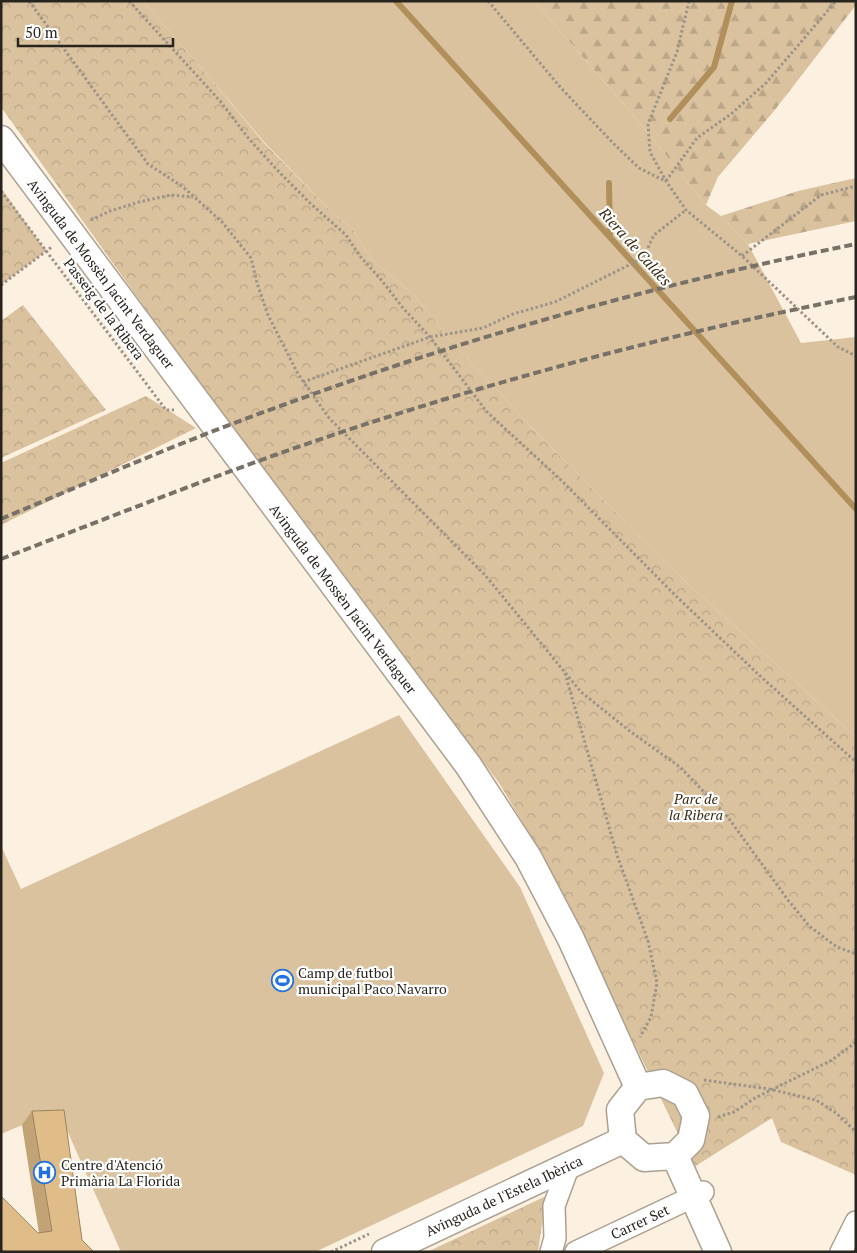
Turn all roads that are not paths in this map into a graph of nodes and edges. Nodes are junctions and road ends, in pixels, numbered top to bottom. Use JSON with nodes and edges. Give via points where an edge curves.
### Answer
{"nodes":[{"id":1,"x":1,"y":140,"type":"edge"},
{"id":2,"x":638,"y":1087,"type":"junction"},
{"id":3,"x":623,"y":1140,"type":"junction"},
{"id":4,"x":674,"y":1156,"type":"junction"},
{"id":5,"x":570,"y":1164,"type":"junction"},
{"id":6,"x":698,"y":1194,"type":"junction"},
{"id":7,"x":856,"y":1222,"type":"edge"},
{"id":8,"x":380,"y":1241,"type":"edge"},
{"id":9,"x":551,"y":1252,"type":"edge"},
{"id":10,"x":576,"y":1252,"type":"edge"},
{"id":11,"x":718,"y":1252,"type":"edge"},
{"id":12,"x":841,"y":1252,"type":"edge"}],
"edges":[{"from":1,"to":2,"type":"main road","name":"Avinguda de Mossèn Jacint Verdaguer","via":[[468,765],[528,857],[571,939]]},
{"from":2,"to":3,"type":"main road","via":[[620,1110]]},
{"from":2,"to":4,"type":"main road","via":[[663,1083],[685,1094],[696,1116],[691,1140]]},
{"from":3,"to":4,"type":"main road","via":[[644,1158]]},
{"from":3,"to":5,"type":"main road","name":"Avinguda de l'Estela Ibèrica"},
{"from":4,"to":6,"type":"main road"},
{"from":5,"to":8,"type":"main road","name":"Avinguda de l'Estela Ibèrica"},
{"from":5,"to":9,"type":"street","via":[[554,1206]]},
{"from":6,"to":10,"type":"street","name":"Carrer Set"},
{"from":6,"to":11,"type":"main road"},
{"from":7,"to":12,"type":"street"}]}
